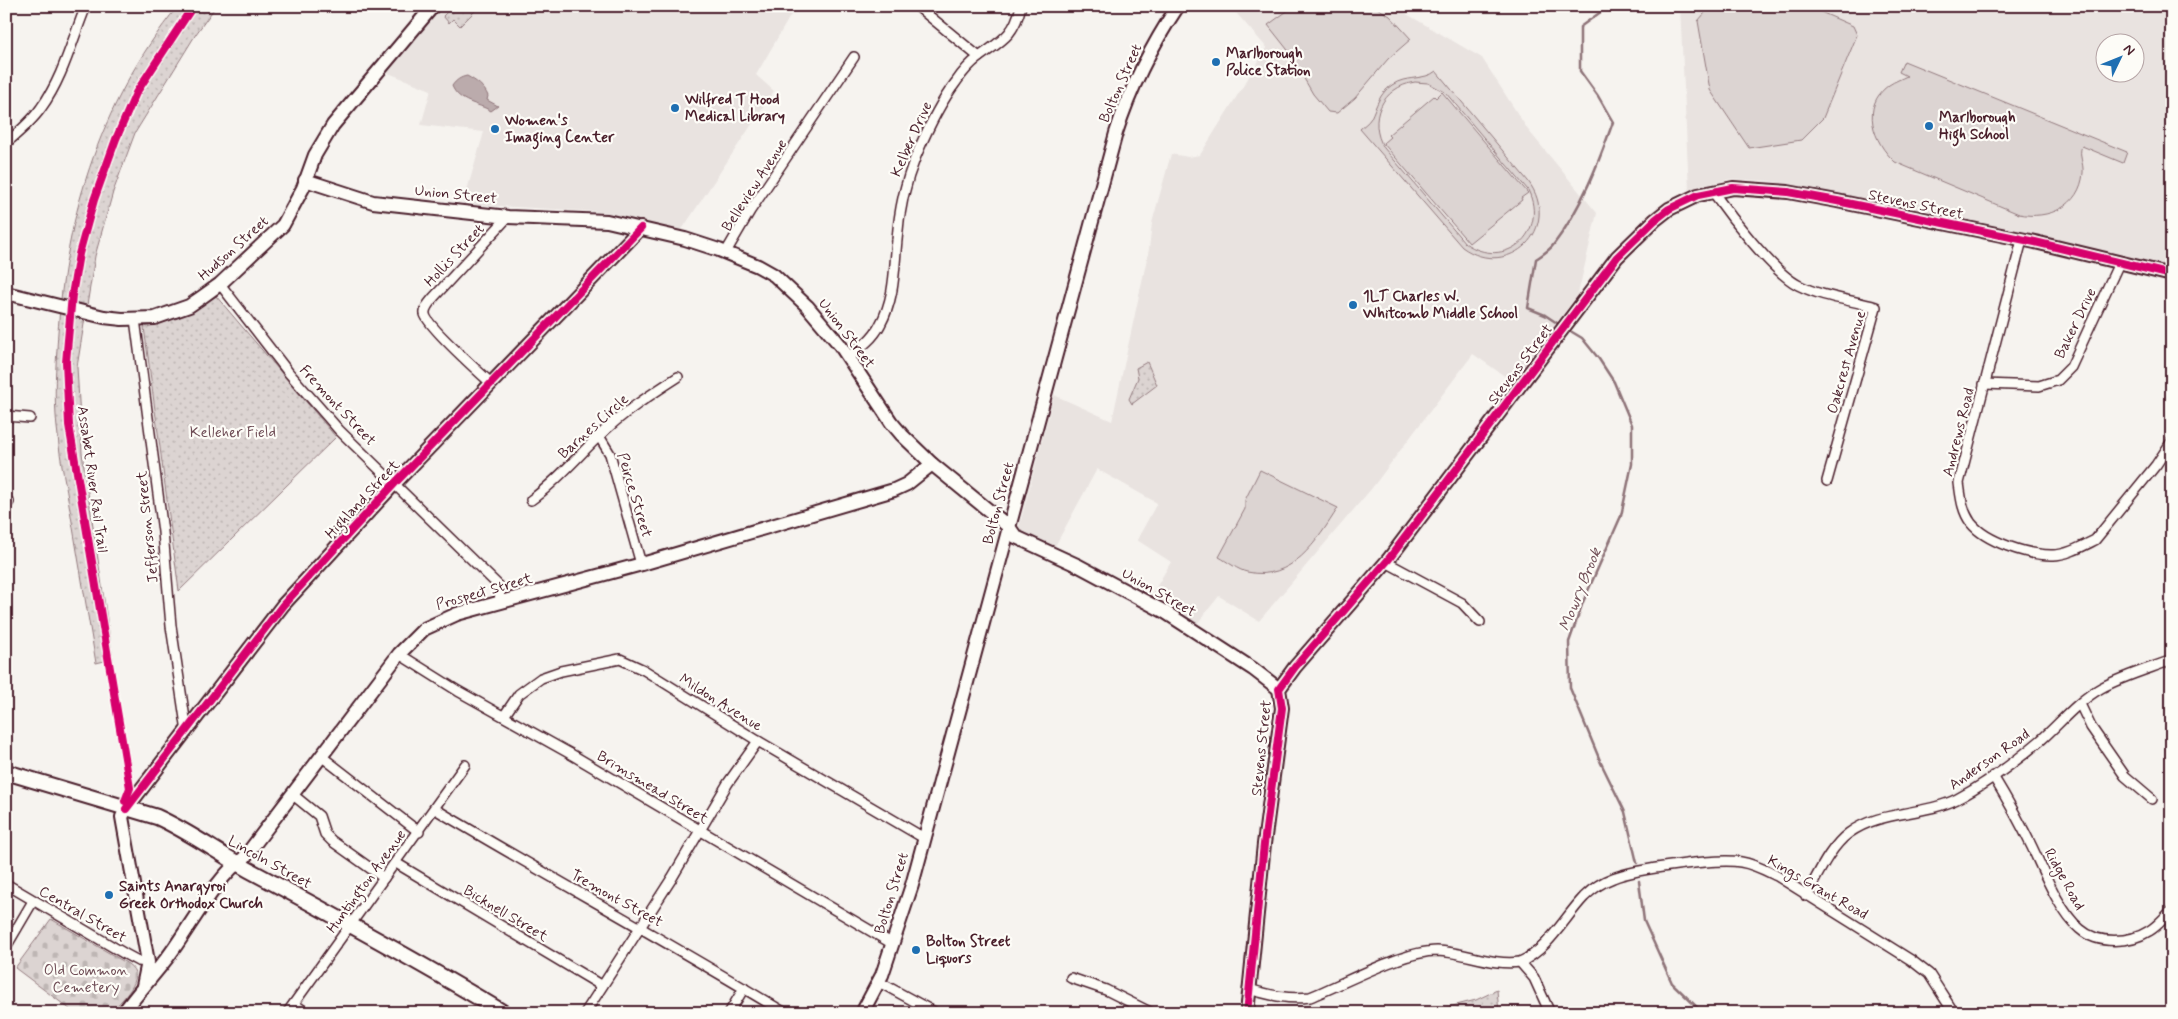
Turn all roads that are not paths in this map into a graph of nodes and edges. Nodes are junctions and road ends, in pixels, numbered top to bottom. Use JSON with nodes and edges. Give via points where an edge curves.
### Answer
{"nodes":[{"id":1,"x":86,"y":6,"type":"edge"},
{"id":2,"x":433,"y":6,"type":"edge"},
{"id":3,"x":916,"y":6,"type":"edge"},
{"id":4,"x":1021,"y":6,"type":"edge"},
{"id":5,"x":1178,"y":6,"type":"edge"},
{"id":6,"x":979,"y":57,"type":"junction"},
{"id":7,"x":854,"y":58,"type":"dead end"},
{"id":8,"x":6,"y":143,"type":"edge"},
{"id":9,"x":305,"y":180,"type":"junction"},
{"id":10,"x":1713,"y":192,"type":"junction"},
{"id":11,"x":508,"y":217,"type":"junction"},
{"id":12,"x":641,"y":228,"type":"junction"},
{"id":13,"x":2022,"y":240,"type":"junction"},
{"id":14,"x":726,"y":252,"type":"junction"},
{"id":15,"x":2120,"y":263,"type":"junction"},
{"id":16,"x":2172,"y":275,"type":"edge"},
{"id":17,"x":220,"y":284,"type":"junction"},
{"id":18,"x":6,"y":293,"type":"edge"},
{"id":19,"x":135,"y":320,"type":"junction"},
{"id":20,"x":848,"y":357,"type":"junction"},
{"id":21,"x":678,"y":376,"type":"dead end"},
{"id":22,"x":492,"y":384,"type":"junction"},
{"id":23,"x":1984,"y":384,"type":"junction"},
{"id":24,"x":6,"y":416,"type":"edge"},
{"id":25,"x":30,"y":418,"type":"dead end"},
{"id":26,"x":599,"y":436,"type":"junction"},
{"id":27,"x":2172,"y":441,"type":"edge"},
{"id":28,"x":932,"y":464,"type":"junction"},
{"id":29,"x":1827,"y":481,"type":"dead end"},
{"id":30,"x":395,"y":483,"type":"junction"},
{"id":31,"x":531,"y":500,"type":"dead end"},
{"id":32,"x":1009,"y":527,"type":"junction"},
{"id":33,"x":1386,"y":562,"type":"junction"},
{"id":34,"x":641,"y":564,"type":"junction"},
{"id":35,"x":500,"y":603,"type":"junction"},
{"id":36,"x":1480,"y":622,"type":"dead end"},
{"id":37,"x":400,"y":654,"type":"junction"},
{"id":38,"x":2172,"y":660,"type":"edge"},
{"id":39,"x":1279,"y":690,"type":"junction"},
{"id":40,"x":2080,"y":704,"type":"junction"},
{"id":41,"x":504,"y":716,"type":"junction"},
{"id":42,"x":187,"y":732,"type":"junction"},
{"id":43,"x":758,"y":741,"type":"junction"},
{"id":44,"x":321,"y":756,"type":"junction"},
{"id":45,"x":466,"y":765,"type":"dead end"},
{"id":46,"x":6,"y":772,"type":"edge"},
{"id":47,"x":1993,"y":776,"type":"junction"},
{"id":48,"x":292,"y":794,"type":"junction"},
{"id":49,"x":2152,"y":799,"type":"dead end"},
{"id":50,"x":126,"y":809,"type":"junction"},
{"id":51,"x":435,"y":809,"type":"junction"},
{"id":52,"x":699,"y":831,"type":"junction"},
{"id":53,"x":419,"y":832,"type":"junction"},
{"id":54,"x":924,"y":838,"type":"junction"},
{"id":55,"x":236,"y":863,"type":"junction"},
{"id":56,"x":396,"y":863,"type":"junction"},
{"id":57,"x":384,"y":878,"type":"junction"},
{"id":58,"x":6,"y":884,"type":"edge"},
{"id":59,"x":1806,"y":896,"type":"junction"},
{"id":60,"x":33,"y":901,"type":"junction"},
{"id":61,"x":2172,"y":910,"type":"edge"},
{"id":62,"x":350,"y":925,"type":"junction"},
{"id":63,"x":640,"y":926,"type":"junction"},
{"id":64,"x":893,"y":944,"type":"junction"},
{"id":65,"x":6,"y":947,"type":"edge"},
{"id":66,"x":148,"y":962,"type":"junction"},
{"id":67,"x":1520,"y":962,"type":"junction"},
{"id":68,"x":1071,"y":978,"type":"dead end"},
{"id":69,"x":879,"y":982,"type":"junction"},
{"id":70,"x":143,"y":986,"type":"junction"},
{"id":71,"x":602,"y":986,"type":"junction"},
{"id":72,"x":744,"y":988,"type":"junction"},
{"id":73,"x":1248,"y":988,"type":"junction"},
{"id":74,"x":294,"y":1004,"type":"junction"},
{"id":75,"x":123,"y":1013,"type":"edge"},
{"id":76,"x":287,"y":1013,"type":"edge"},
{"id":77,"x":307,"y":1013,"type":"edge"},
{"id":78,"x":504,"y":1013,"type":"edge"},
{"id":79,"x":585,"y":1013,"type":"edge"},
{"id":80,"x":730,"y":1013,"type":"edge"},
{"id":81,"x":785,"y":1013,"type":"edge"},
{"id":82,"x":862,"y":1013,"type":"edge"},
{"id":83,"x":936,"y":1013,"type":"edge"},
{"id":84,"x":1152,"y":1013,"type":"edge"},
{"id":85,"x":1247,"y":1013,"type":"edge"},
{"id":86,"x":1550,"y":1013,"type":"edge"},
{"id":87,"x":1954,"y":1013,"type":"edge"}],
"edges":[{"from":1,"to":8,"type":"street","via":[[47,99],[33,118]]},
{"from":2,"to":9,"type":"street","name":"Hudson Street","via":[[333,125]]},
{"from":3,"to":6,"type":"street"},
{"from":4,"to":6,"type":"street","name":"Kelber Drive","via":[[1007,37]]},
{"from":5,"to":32,"type":"street","name":"Bolton Street","via":[[1155,44],[1122,114]]},
{"from":6,"to":20,"type":"street","name":"Kelber Drive","via":[[946,96],[916,156],[902,199],[896,269],[887,311],[867,343]]},
{"from":7,"to":14,"type":"street","name":"Belleview Avenue","via":[[750,211]]},
{"from":9,"to":11,"type":"street","name":"Union Street","via":[[373,202]]},
{"from":9,"to":17,"type":"street","name":"Hudson Street","via":[[283,224]]},
{"from":10,"to":13,"type":"street","name":"Stevens Street","via":[[1733,188],[1788,192]]},
{"from":10,"to":29,"type":"street","name":"Oakcrest Avenue","via":[[1780,272],[1797,285],[1876,307]]},
{"from":10,"to":33,"type":"street","name":"Stevens Street","via":[[1669,210],[1617,257]]},
{"from":11,"to":12,"type":"street","name":"Union Street","via":[[607,221]]},
{"from":11,"to":22,"type":"street","name":"Hollis Street","via":[[434,297],[425,314],[437,331]]},
{"from":12,"to":14,"type":"street","name":"Union Street"},
{"from":12,"to":22,"type":"street","name":"Highland Street"},
{"from":13,"to":15,"type":"street","name":"Stevens Street"},
{"from":13,"to":23,"type":"street","name":"Andrews Road"},
{"from":14,"to":20,"type":"street","name":"Union Street","via":[[774,275],[807,306]]},
{"from":15,"to":16,"type":"street","name":"Stevens Street"},
{"from":15,"to":23,"type":"street","name":"Baker Drive","via":[[2070,367],[2058,380],[2039,386]]},
{"from":17,"to":19,"type":"street","name":"Hudson Street","via":[[189,306],[155,318]]},
{"from":17,"to":30,"type":"street","name":"Fremont Street","via":[[313,403]]},
{"from":18,"to":19,"type":"street","name":"Hudson Street","via":[[104,317]]},
{"from":19,"to":42,"type":"street","name":"Jefferson Street","via":[[163,532],[171,626]]},
{"from":20,"to":28,"type":"street","name":"Union Street","via":[[891,422]]},
{"from":21,"to":26,"type":"street","name":"Barnes Circle","via":[[628,410]]},
{"from":22,"to":30,"type":"street","name":"Highland Street"},
{"from":23,"to":27,"type":"street","name":"Andrews Road","via":[[1959,483],[1962,507],[1972,523],[1988,537],[2020,551],[2053,556],[2094,540]]},
{"from":24,"to":25,"type":"street"},
{"from":26,"to":31,"type":"street","name":"Barnes Circle","via":[[548,488]]},
{"from":26,"to":34,"type":"street","name":"Peirce Street","via":[[610,454]]},
{"from":28,"to":32,"type":"street","name":"Union Street"},
{"from":28,"to":34,"type":"street","name":"Prospect Street","via":[[894,490]]},
{"from":30,"to":35,"type":"street","name":"Fremont Street","via":[[499,586]]},
{"from":30,"to":42,"type":"street","name":"Highland Street","via":[[283,605]]},
{"from":32,"to":39,"type":"street","name":"Union Street","via":[[1016,537],[1165,612]]},
{"from":32,"to":54,"type":"street","name":"Bolton Street"},
{"from":33,"to":36,"type":"street","via":[[1462,603]]},
{"from":33,"to":39,"type":"street","name":"Stevens Street"},
{"from":34,"to":35,"type":"street","name":"Prospect Street"},
{"from":35,"to":37,"type":"street","name":"Prospect Street","via":[[435,622]]},
{"from":37,"to":41,"type":"street","name":"Brimsmead Street"},
{"from":37,"to":44,"type":"street","name":"Prospect Street"},
{"from":38,"to":40,"type":"street","name":"Anderson Road","via":[[2101,688]]},
{"from":39,"to":73,"type":"street","name":"Stevens Street","via":[[1282,708]]},
{"from":40,"to":47,"type":"street","name":"Anderson Road"},
{"from":40,"to":49,"type":"street","via":[[2091,727],[2125,776]]},
{"from":41,"to":43,"type":"street","name":"Mildon Avenue","via":[[519,694],[541,678],[560,670],[620,659],[644,670]]},
{"from":41,"to":52,"type":"street","name":"Brimsmead Street"},
{"from":42,"to":50,"type":"street","name":"Highland Street"},
{"from":43,"to":52,"type":"street"},
{"from":43,"to":54,"type":"street","name":"Mildon Avenue"},
{"from":44,"to":48,"type":"street","name":"Prospect Street"},
{"from":44,"to":53,"type":"street"},
{"from":45,"to":51,"type":"street","name":"Huntington Avenue"},
{"from":46,"to":50,"type":"main road","name":"Lincoln Street"},
{"from":47,"to":59,"type":"street","name":"Anderson Road","via":[[1943,805],[1872,821],[1849,833],[1840,841]]},
{"from":47,"to":61,"type":"street","name":"Ridge Road","via":[[2016,813],[2070,919],[2080,930],[2092,936],[2121,941],[2149,931]]},
{"from":48,"to":55,"type":"street","name":"Prospect Street","via":[[244,858]]},
{"from":48,"to":57,"type":"street","via":[[319,816],[325,834]]},
{"from":50,"to":55,"type":"main road","name":"Lincoln Street","via":[[175,825]]},
{"from":50,"to":66,"type":"street","via":[[122,817]]},
{"from":51,"to":53,"type":"street","name":"Huntington Avenue"},
{"from":51,"to":63,"type":"street","name":"Tremont Street"},
{"from":52,"to":63,"type":"street"},
{"from":52,"to":64,"type":"street","name":"Brimsmead Street"},
{"from":53,"to":56,"type":"street","name":"Huntington Avenue"},
{"from":54,"to":64,"type":"street","name":"Bolton Street"},
{"from":55,"to":62,"type":"main road","name":"Lincoln Street"},
{"from":55,"to":70,"type":"street","name":"Prospect Street"},
{"from":56,"to":57,"type":"street","name":"Huntington Avenue"},
{"from":56,"to":71,"type":"street","name":"Bicknell Street"},
{"from":57,"to":62,"type":"street","name":"Huntington Avenue"},
{"from":58,"to":60,"type":"street","name":"Central Street"},
{"from":59,"to":67,"type":"street","name":"Kings Grant Road","via":[[1777,876],[1741,862],[1707,862],[1631,873],[1614,877],[1594,888],[1541,948]]},
{"from":59,"to":87,"type":"street","name":"Kings Grant Road","via":[[1929,974]]},
{"from":60,"to":65,"type":"street"},
{"from":60,"to":66,"type":"street","name":"Central Street","via":[[124,954]]},
{"from":62,"to":74,"type":"street","name":"Huntington Avenue"},
{"from":62,"to":78,"type":"main road","name":"Lincoln Street"},
{"from":63,"to":71,"type":"street"},
{"from":63,"to":72,"type":"street","name":"Tremont Street"},
{"from":64,"to":69,"type":"street","name":"Bolton Street"},
{"from":66,"to":70,"type":"street"},
{"from":67,"to":73,"type":"street","via":[[1504,964],[1457,954],[1428,952],[1405,957],[1310,998],[1276,997]]},
{"from":67,"to":86,"type":"street","via":[[1534,978]]},
{"from":68,"to":84,"type":"street","via":[[1106,990]]},
{"from":69,"to":82,"type":"street","name":"Bolton Street"},
{"from":69,"to":83,"type":"street"},
{"from":70,"to":75,"type":"street","name":"Prospect Street"},
{"from":71,"to":79,"type":"street"},
{"from":72,"to":80,"type":"street"},
{"from":72,"to":81,"type":"street","name":"Tremont Street"},
{"from":73,"to":85,"type":"street","name":"Stevens Street"},
{"from":74,"to":76,"type":"street","name":"Huntington Avenue"},
{"from":74,"to":77,"type":"street"}]}
